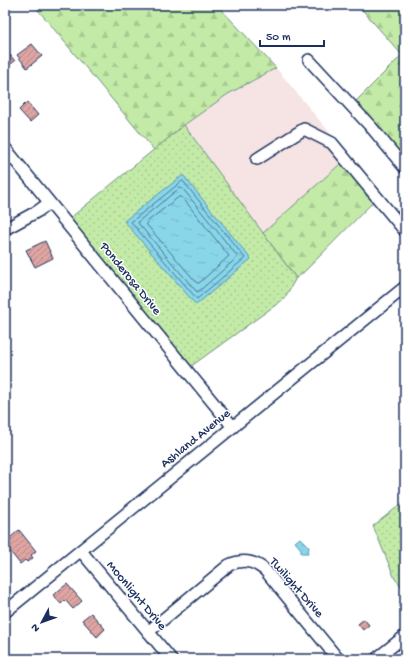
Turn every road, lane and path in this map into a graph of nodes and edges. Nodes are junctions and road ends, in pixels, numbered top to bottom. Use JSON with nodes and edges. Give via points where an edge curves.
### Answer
{"nodes":[{"id":1,"x":309,"y":60,"type":"dead end"},
{"id":2,"x":5,"y":148,"type":"edge"},
{"id":3,"x":257,"y":159,"type":"dead end"},
{"id":4,"x":405,"y":168,"type":"edge"},
{"id":5,"x":49,"y":203,"type":"junction"},
{"id":6,"x":5,"y":229,"type":"edge"},
{"id":7,"x":405,"y":231,"type":"edge"},
{"id":8,"x":405,"y":287,"type":"edge"},
{"id":9,"x":233,"y":428,"type":"junction"},
{"id":10,"x":80,"y":550,"type":"junction"},
{"id":11,"x":5,"y":612,"type":"edge"},
{"id":12,"x":148,"y":632,"type":"junction"},
{"id":13,"x":405,"y":636,"type":"edge"},
{"id":14,"x":171,"y":659,"type":"edge"},
{"id":15,"x":338,"y":659,"type":"edge"},
{"id":16,"x":376,"y":659,"type":"edge"}],
"edges":[{"from":1,"to":4,"type":"street"},
{"from":2,"to":5,"type":"street","name":"Ponderosa Drive"},
{"from":3,"to":7,"type":"street","via":[[304,129],[332,143]]},
{"from":5,"to":6,"type":"street"},
{"from":5,"to":9,"type":"street","name":"Ponderosa Drive"},
{"from":8,"to":9,"type":"street","name":"Ashland Avenue"},
{"from":9,"to":10,"type":"street","name":"Ashland Avenue"},
{"from":10,"to":11,"type":"street","name":"Ashland Avenue"},
{"from":10,"to":12,"type":"street","name":"Moonlight Drive"},
{"from":12,"to":14,"type":"street","name":"Moonlight Drive"},
{"from":12,"to":15,"type":"street","name":"Twilight Drive","via":[[229,565],[236,562],[253,562],[265,570]]},
{"from":13,"to":16,"type":"street"}]}
